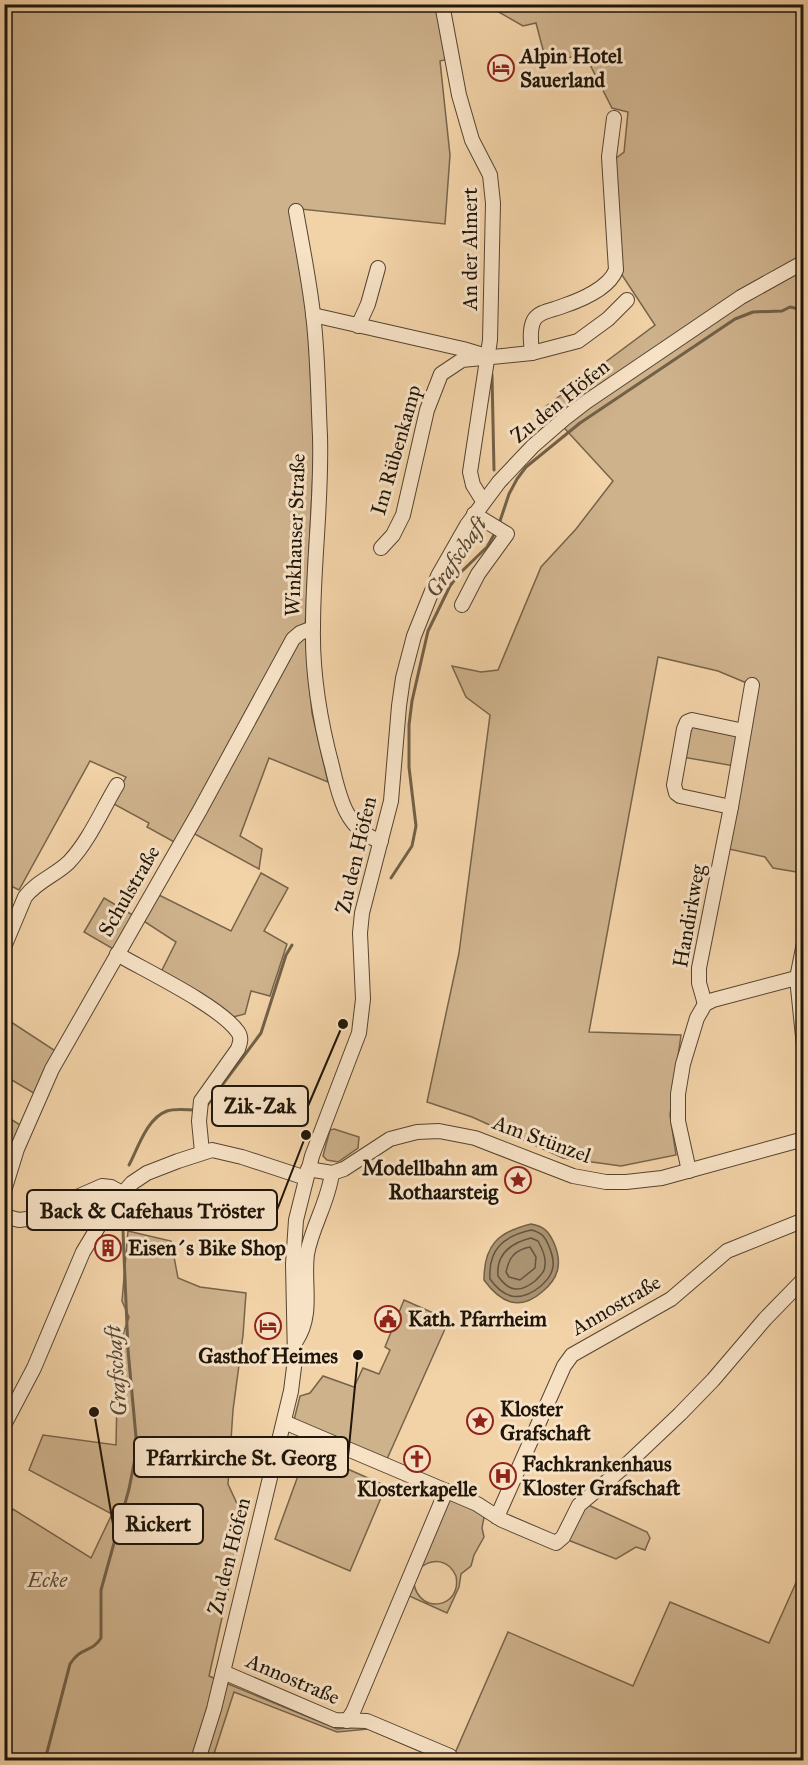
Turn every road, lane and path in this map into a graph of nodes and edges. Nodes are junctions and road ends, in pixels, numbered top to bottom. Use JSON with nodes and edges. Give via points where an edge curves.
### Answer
{"nodes":[{"id":1,"x":442,"y":4,"type":"edge"},
{"id":2,"x":614,"y":118,"type":"dead end"},
{"id":3,"x":296,"y":211,"type":"dead end"},
{"id":4,"x":804,"y":262,"type":"edge"},
{"id":5,"x":378,"y":268,"type":"dead end"},
{"id":6,"x":627,"y":300,"type":"dead end"},
{"id":7,"x":313,"y":315,"type":"junction"},
{"id":8,"x":358,"y":326,"type":"junction"},
{"id":9,"x":532,"y":353,"type":"junction"},
{"id":10,"x":488,"y":357,"type":"junction"},
{"id":11,"x":483,"y":501,"type":"junction"},
{"id":12,"x":474,"y":514,"type":"junction"},
{"id":13,"x":381,"y":548,"type":"dead end"},
{"id":14,"x":462,"y":605,"type":"dead end"},
{"id":15,"x":313,"y":628,"type":"junction"},
{"id":16,"x":752,"y":685,"type":"dead end"},
{"id":17,"x":744,"y":731,"type":"junction"},
{"id":18,"x":117,"y":786,"type":"dead end"},
{"id":19,"x":731,"y":807,"type":"junction"},
{"id":20,"x":381,"y":841,"type":"junction"},
{"id":21,"x":804,"y":943,"type":"edge"},
{"id":22,"x":4,"y":947,"type":"edge"},
{"id":23,"x":117,"y":954,"type":"junction"},
{"id":24,"x":800,"y":977,"type":"edge"},
{"id":25,"x":705,"y":1004,"type":"junction"},
{"id":26,"x":804,"y":1046,"type":"edge"},
{"id":27,"x":804,"y":1139,"type":"edge"},
{"id":28,"x":202,"y":1152,"type":"junction"},
{"id":29,"x":688,"y":1171,"type":"junction"},
{"id":30,"x":307,"y":1173,"type":"junction"},
{"id":31,"x":332,"y":1173,"type":"junction"},
{"id":32,"x":4,"y":1191,"type":"edge"},
{"id":33,"x":122,"y":1193,"type":"junction"},
{"id":34,"x":4,"y":1216,"type":"edge"},
{"id":35,"x":804,"y":1220,"type":"edge"},
{"id":36,"x":804,"y":1279,"type":"edge"},
{"id":37,"x":296,"y":1341,"type":"junction"},
{"id":38,"x":284,"y":1422,"type":"junction"},
{"id":39,"x":4,"y":1425,"type":"edge"},
{"id":40,"x":446,"y":1491,"type":"junction"},
{"id":41,"x":498,"y":1518,"type":"junction"},
{"id":42,"x":223,"y":1672,"type":"junction"},
{"id":43,"x":347,"y":1720,"type":"junction"},
{"id":44,"x":450,"y":1756,"type":"dead end"},
{"id":45,"x":198,"y":1761,"type":"edge"}],
"edges":[{"from":1,"to":10,"type":"street","name":"An der Almert","via":[[459,95],[472,141],[491,184],[494,231]]},
{"from":2,"to":9,"type":"street","via":[[609,157],[616,270],[606,284],[536,317]]},
{"from":3,"to":7,"type":"street","name":"Winkhauser Straße"},
{"from":4,"to":11,"type":"street","name":"Zu den Höfen","via":[[741,297],[586,402],[533,446]]},
{"from":5,"to":8,"type":"street"},
{"from":6,"to":9,"type":"street","via":[[585,338]]},
{"from":7,"to":8,"type":"street"},
{"from":7,"to":15,"type":"street","name":"Winkhauser Straße","via":[[321,486]]},
{"from":8,"to":10,"type":"street"},
{"from":9,"to":10,"type":"street"},
{"from":10,"to":11,"type":"street","name":"An der Almert","via":[[470,472]]},
{"from":10,"to":13,"type":"street","name":"Im Rübenkamp","via":[[462,360],[441,374],[427,410],[403,515]]},
{"from":11,"to":12,"type":"street","name":"Zu den Höfen"},
{"from":12,"to":14,"type":"street","via":[[507,534],[478,574]]},
{"from":12,"to":20,"type":"street","name":"Zu den Höfen","via":[[438,576],[409,654],[399,706],[391,801]]},
{"from":15,"to":20,"type":"street","name":"Winkhauser Straße","via":[[320,715],[342,803],[358,828]]},
{"from":15,"to":23,"type":"street","name":"Schulstraße","via":[[293,639]]},
{"from":16,"to":17,"type":"street","name":"Handirkweg"},
{"from":17,"to":19,"type":"street","name":"Handirkweg"},
{"from":17,"to":19,"type":"street","via":[[687,722],[674,785],[681,796]]},
{"from":18,"to":22,"type":"street","via":[[74,857],[25,897]]},
{"from":19,"to":25,"type":"street","name":"Handirkweg","via":[[699,968]]},
{"from":20,"to":30,"type":"street","name":"Zu den Höfen","via":[[361,920],[363,999],[359,1033]]},
{"from":21,"to":24,"type":"street"},
{"from":23,"to":28,"type":"street","via":[[208,1007],[239,1033],[238,1049],[203,1096]]},
{"from":23,"to":32,"type":"street","name":"Schulstraße","via":[[52,1069],[16,1149]]},
{"from":24,"to":25,"type":"street"},
{"from":24,"to":26,"type":"street"},
{"from":25,"to":29,"type":"street","via":[[692,1031],[677,1100]]},
{"from":27,"to":29,"type":"street","name":"Am Stünzel"},
{"from":28,"to":30,"type":"street","via":[[224,1152]]},
{"from":28,"to":33,"type":"street","via":[[147,1173]]},
{"from":29,"to":31,"type":"street","name":"Am Stünzel","via":[[639,1182],[599,1181],[560,1172],[475,1138],[433,1131],[390,1139]]},
{"from":30,"to":31,"type":"street"},
{"from":30,"to":37,"type":"street","name":"Zu den Höfen","via":[[293,1239]]},
{"from":31,"to":37,"type":"street","via":[[328,1198],[308,1249],[307,1315]]},
{"from":33,"to":34,"type":"street","via":[[102,1186],[27,1219]]},
{"from":33,"to":39,"type":"street","via":[[83,1252],[34,1368]]},
{"from":35,"to":41,"type":"street","name":"Annostraße","via":[[727,1251],[671,1299],[572,1355]]},
{"from":36,"to":41,"type":"street","via":[[674,1421],[579,1505],[559,1542]]},
{"from":37,"to":38,"type":"street","name":"Zu den Höfen"},
{"from":38,"to":40,"type":"street"},
{"from":38,"to":42,"type":"street","name":"Zu den Höfen"},
{"from":40,"to":41,"type":"street"},
{"from":40,"to":43,"type":"street","name":"Annostraße"},
{"from":42,"to":43,"type":"street","name":"Annostraße","via":[[335,1720]]},
{"from":42,"to":45,"type":"street","name":"Zu den Höfen"},
{"from":43,"to":44,"type":"street","name":"Annostraße","via":[[367,1721]]}]}
